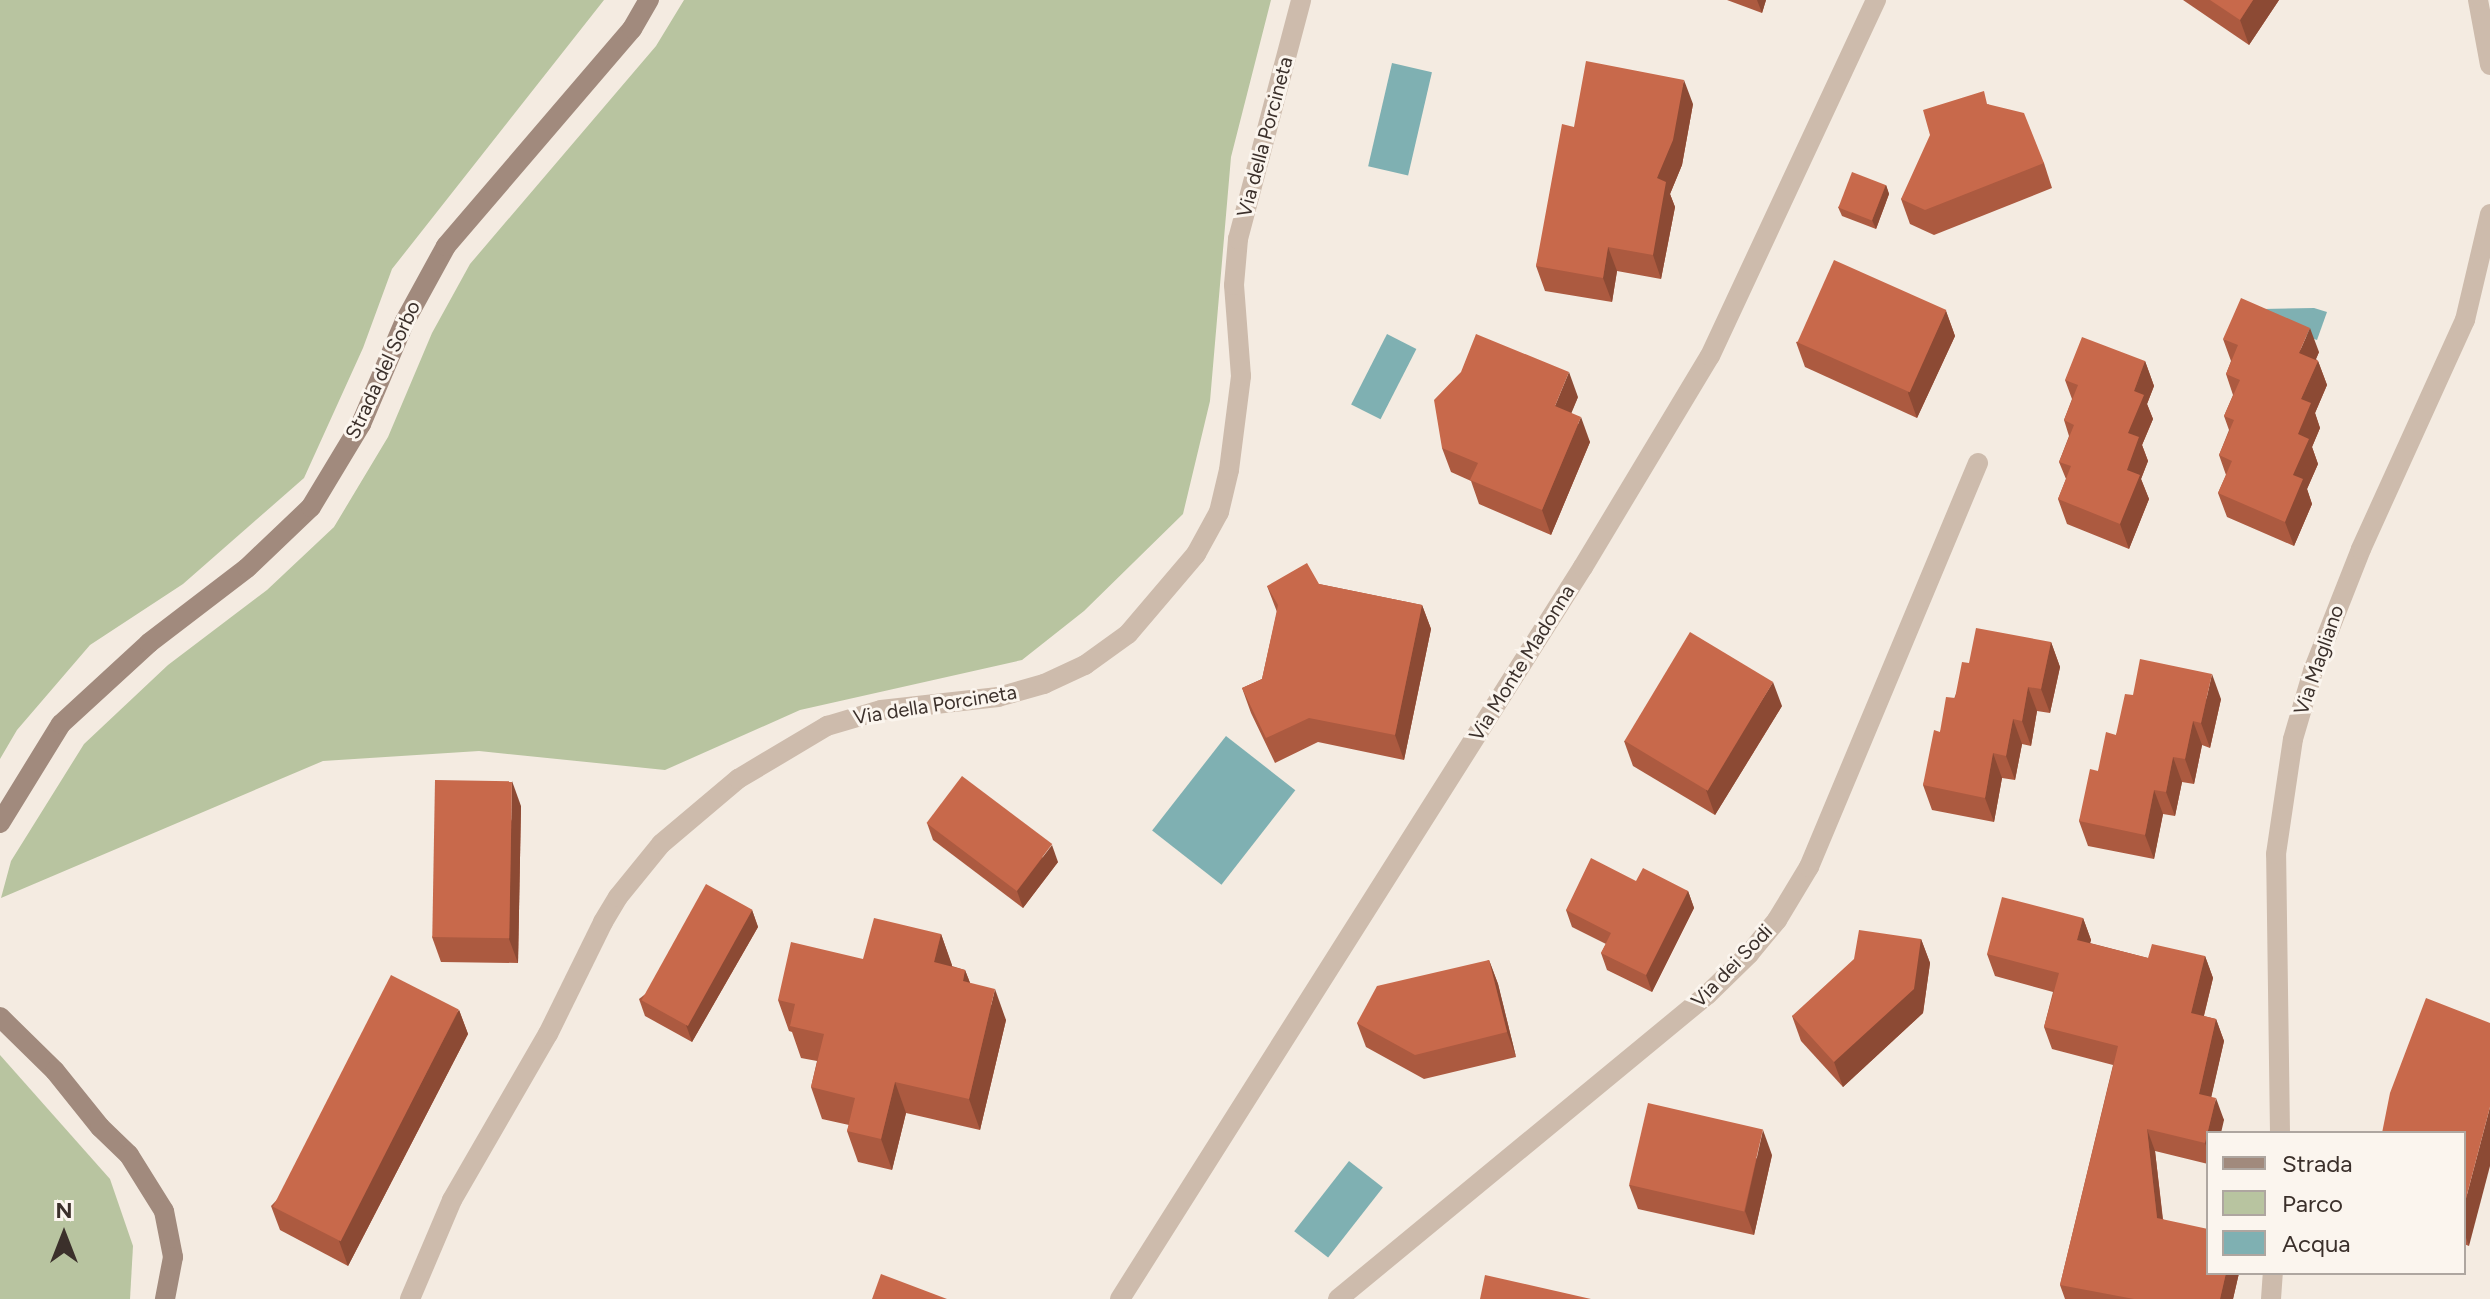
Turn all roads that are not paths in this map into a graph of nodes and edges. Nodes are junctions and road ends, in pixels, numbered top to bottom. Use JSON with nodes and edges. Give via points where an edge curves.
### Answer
{"nodes":[{"id":1,"x":649,"y":0,"type":"edge"},
{"id":2,"x":1301,"y":0,"type":"edge"},
{"id":3,"x":1876,"y":0,"type":"edge"},
{"id":4,"x":2478,"y":0,"type":"edge"},
{"id":5,"x":2490,"y":65,"type":"edge"},
{"id":6,"x":2490,"y":214,"type":"edge"},
{"id":7,"x":1978,"y":463,"type":"dead end"},
{"id":8,"x":0,"y":823,"type":"edge"},
{"id":9,"x":0,"y":1017,"type":"edge"},
{"id":10,"x":2280,"y":1131,"type":"edge"},
{"id":11,"x":2273,"y":1275,"type":"edge"},
{"id":12,"x":165,"y":1299,"type":"edge"},
{"id":13,"x":410,"y":1299,"type":"edge"},
{"id":14,"x":1120,"y":1299,"type":"edge"},
{"id":15,"x":1338,"y":1299,"type":"edge"},
{"id":16,"x":2271,"y":1299,"type":"edge"}],
"edges":[{"from":1,"to":8,"type":"street","name":"Strada del Sorbo","via":[[632,29],[446,246],[405,321],[361,424],[311,507],[247,568],[149,643],[61,724]]},
{"from":2,"to":13,"type":"street","name":"Via della Porcineta","via":[[1238,239],[1234,285],[1241,388],[1219,512],[1196,554],[1128,634],[1085,665],[998,697],[881,710],[827,726],[738,779],[661,844],[603,922],[548,1034],[452,1200]]},
{"from":3,"to":14,"type":"street","name":"Via Monte Madonna","via":[[1710,356],[1583,567]]},
{"from":4,"to":5,"type":"street"},
{"from":6,"to":10,"type":"street","name":"Via Magliano","via":[[2465,320],[2361,549],[2313,671],[2293,739],[2276,854]]},
{"from":7,"to":15,"type":"street","name":"Via dei Sodi","via":[[1809,867],[1777,920],[1707,995]]},
{"from":9,"to":12,"type":"street","via":[[129,1155],[164,1211],[173,1257]]},
{"from":11,"to":16,"type":"street"}]}
